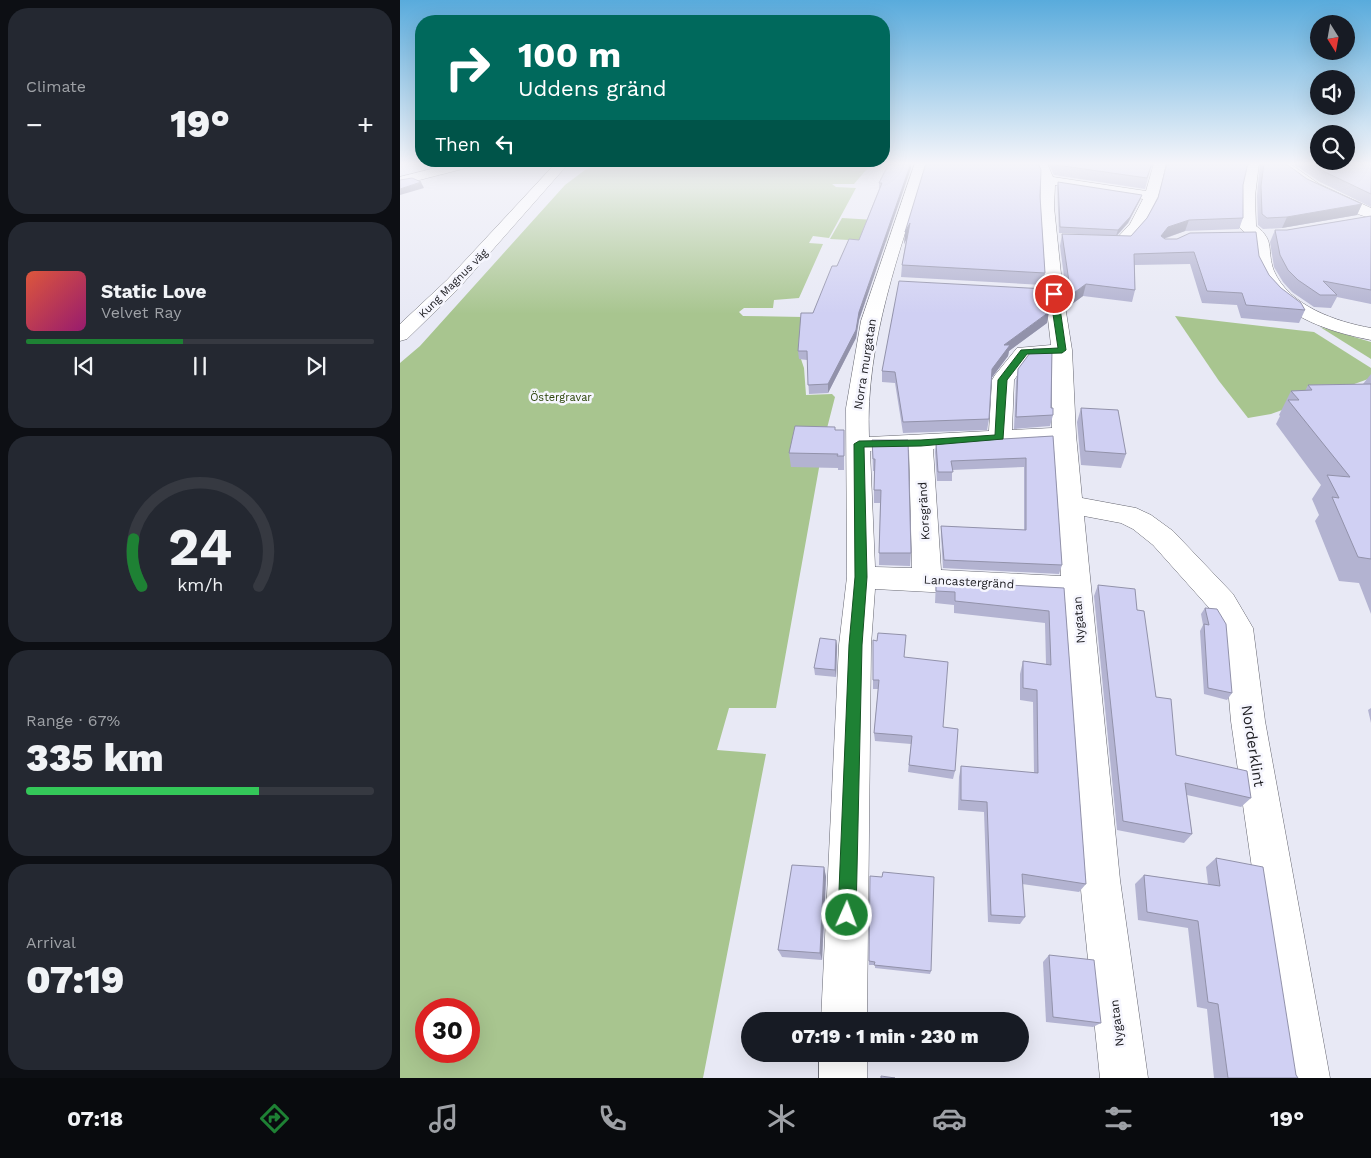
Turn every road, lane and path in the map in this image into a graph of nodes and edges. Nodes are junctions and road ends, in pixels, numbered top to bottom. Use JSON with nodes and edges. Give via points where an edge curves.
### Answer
{"nodes":[{"id":1,"x":518,"y":213,"type":"edge"},
{"id":2,"x":905,"y":213,"type":"edge"},
{"id":3,"x":1051,"y":213,"type":"edge"},
{"id":4,"x":1146,"y":213,"type":"edge"},
{"id":5,"x":1248,"y":213,"type":"edge"},
{"id":6,"x":1371,"y":218,"type":"edge"},
{"id":7,"x":1355,"y":222,"type":"edge"},
{"id":8,"x":1267,"y":236,"type":"junction"},
{"id":9,"x":1240,"y":237,"type":"edge"},
{"id":10,"x":1065,"y":240,"type":"junction"},
{"id":11,"x":882,"y":283,"type":"junction"},
{"id":12,"x":901,"y":284,"type":"edge"},
{"id":13,"x":1371,"y":334,"type":"edge"},
{"id":14,"x":400,"y":335,"type":"edge"},
{"id":15,"x":1062,"y":350,"type":"junction"},
{"id":16,"x":1064,"y":435,"type":"junction"},
{"id":17,"x":1000,"y":437,"type":"junction"},
{"id":18,"x":921,"y":443,"type":"junction"},
{"id":19,"x":859,"y":444,"type":"junction"},
{"id":20,"x":1071,"y":505,"type":"junction"},
{"id":21,"x":861,"y":577,"type":"junction"},
{"id":22,"x":927,"y":579,"type":"junction"},
{"id":23,"x":1077,"y":588,"type":"junction"},
{"id":24,"x":844,"y":1012,"type":"edge"},
{"id":25,"x":843,"y":1062,"type":"edge"},
{"id":26,"x":843,"y":1078,"type":"edge"},
{"id":27,"x":1124,"y":1078,"type":"edge"},
{"id":28,"x":1306,"y":1078,"type":"edge"}],
"edges":[{"from":1,"to":14,"type":"street","name":"Kung Magnus väg","via":[[454,284]]},
{"from":2,"to":11,"type":"street","name":"Norra murgatan"},
{"from":3,"to":10,"type":"street","name":"Nygatan"},
{"from":4,"to":10,"type":"street","via":[[1121,243]]},
{"from":5,"to":8,"type":"street","via":[[1248,228]]},
{"from":6,"to":7,"type":"street"},
{"from":8,"to":9,"type":"street"},
{"from":8,"to":13,"type":"street","via":[[1266,271],[1274,287],[1318,318]]},
{"from":10,"to":15,"type":"street","name":"Nygatan","via":[[1044,293]]},
{"from":11,"to":12,"type":"street"},
{"from":11,"to":19,"type":"street","name":"Norra murgatan","via":[[870,321],[859,398]]},
{"from":15,"to":16,"type":"street","name":"Nygatan"},
{"from":15,"to":17,"type":"street","via":[[1024,352],[1003,380]]},
{"from":16,"to":17,"type":"street"},
{"from":16,"to":20,"type":"street","name":"Nygatan"},
{"from":17,"to":18,"type":"street"},
{"from":18,"to":19,"type":"street"},
{"from":18,"to":22,"type":"street","name":"Korsgränd"},
{"from":19,"to":21,"type":"street","name":"Norra murgatan"},
{"from":20,"to":23,"type":"street","name":"Nygatan"},
{"from":20,"to":28,"type":"street","name":"Norderklint","via":[[1142,522],[1163,538],[1222,602],[1238,628],[1248,722]]},
{"from":21,"to":22,"type":"street","name":"Lancastergränd"},
{"from":21,"to":24,"type":"street","name":"Norra murgatan","via":[[855,645]]},
{"from":22,"to":23,"type":"street","name":"Lancastergränd"},
{"from":23,"to":27,"type":"street","name":"Nygatan","via":[[1100,880]]},
{"from":25,"to":26,"type":"street"}]}
